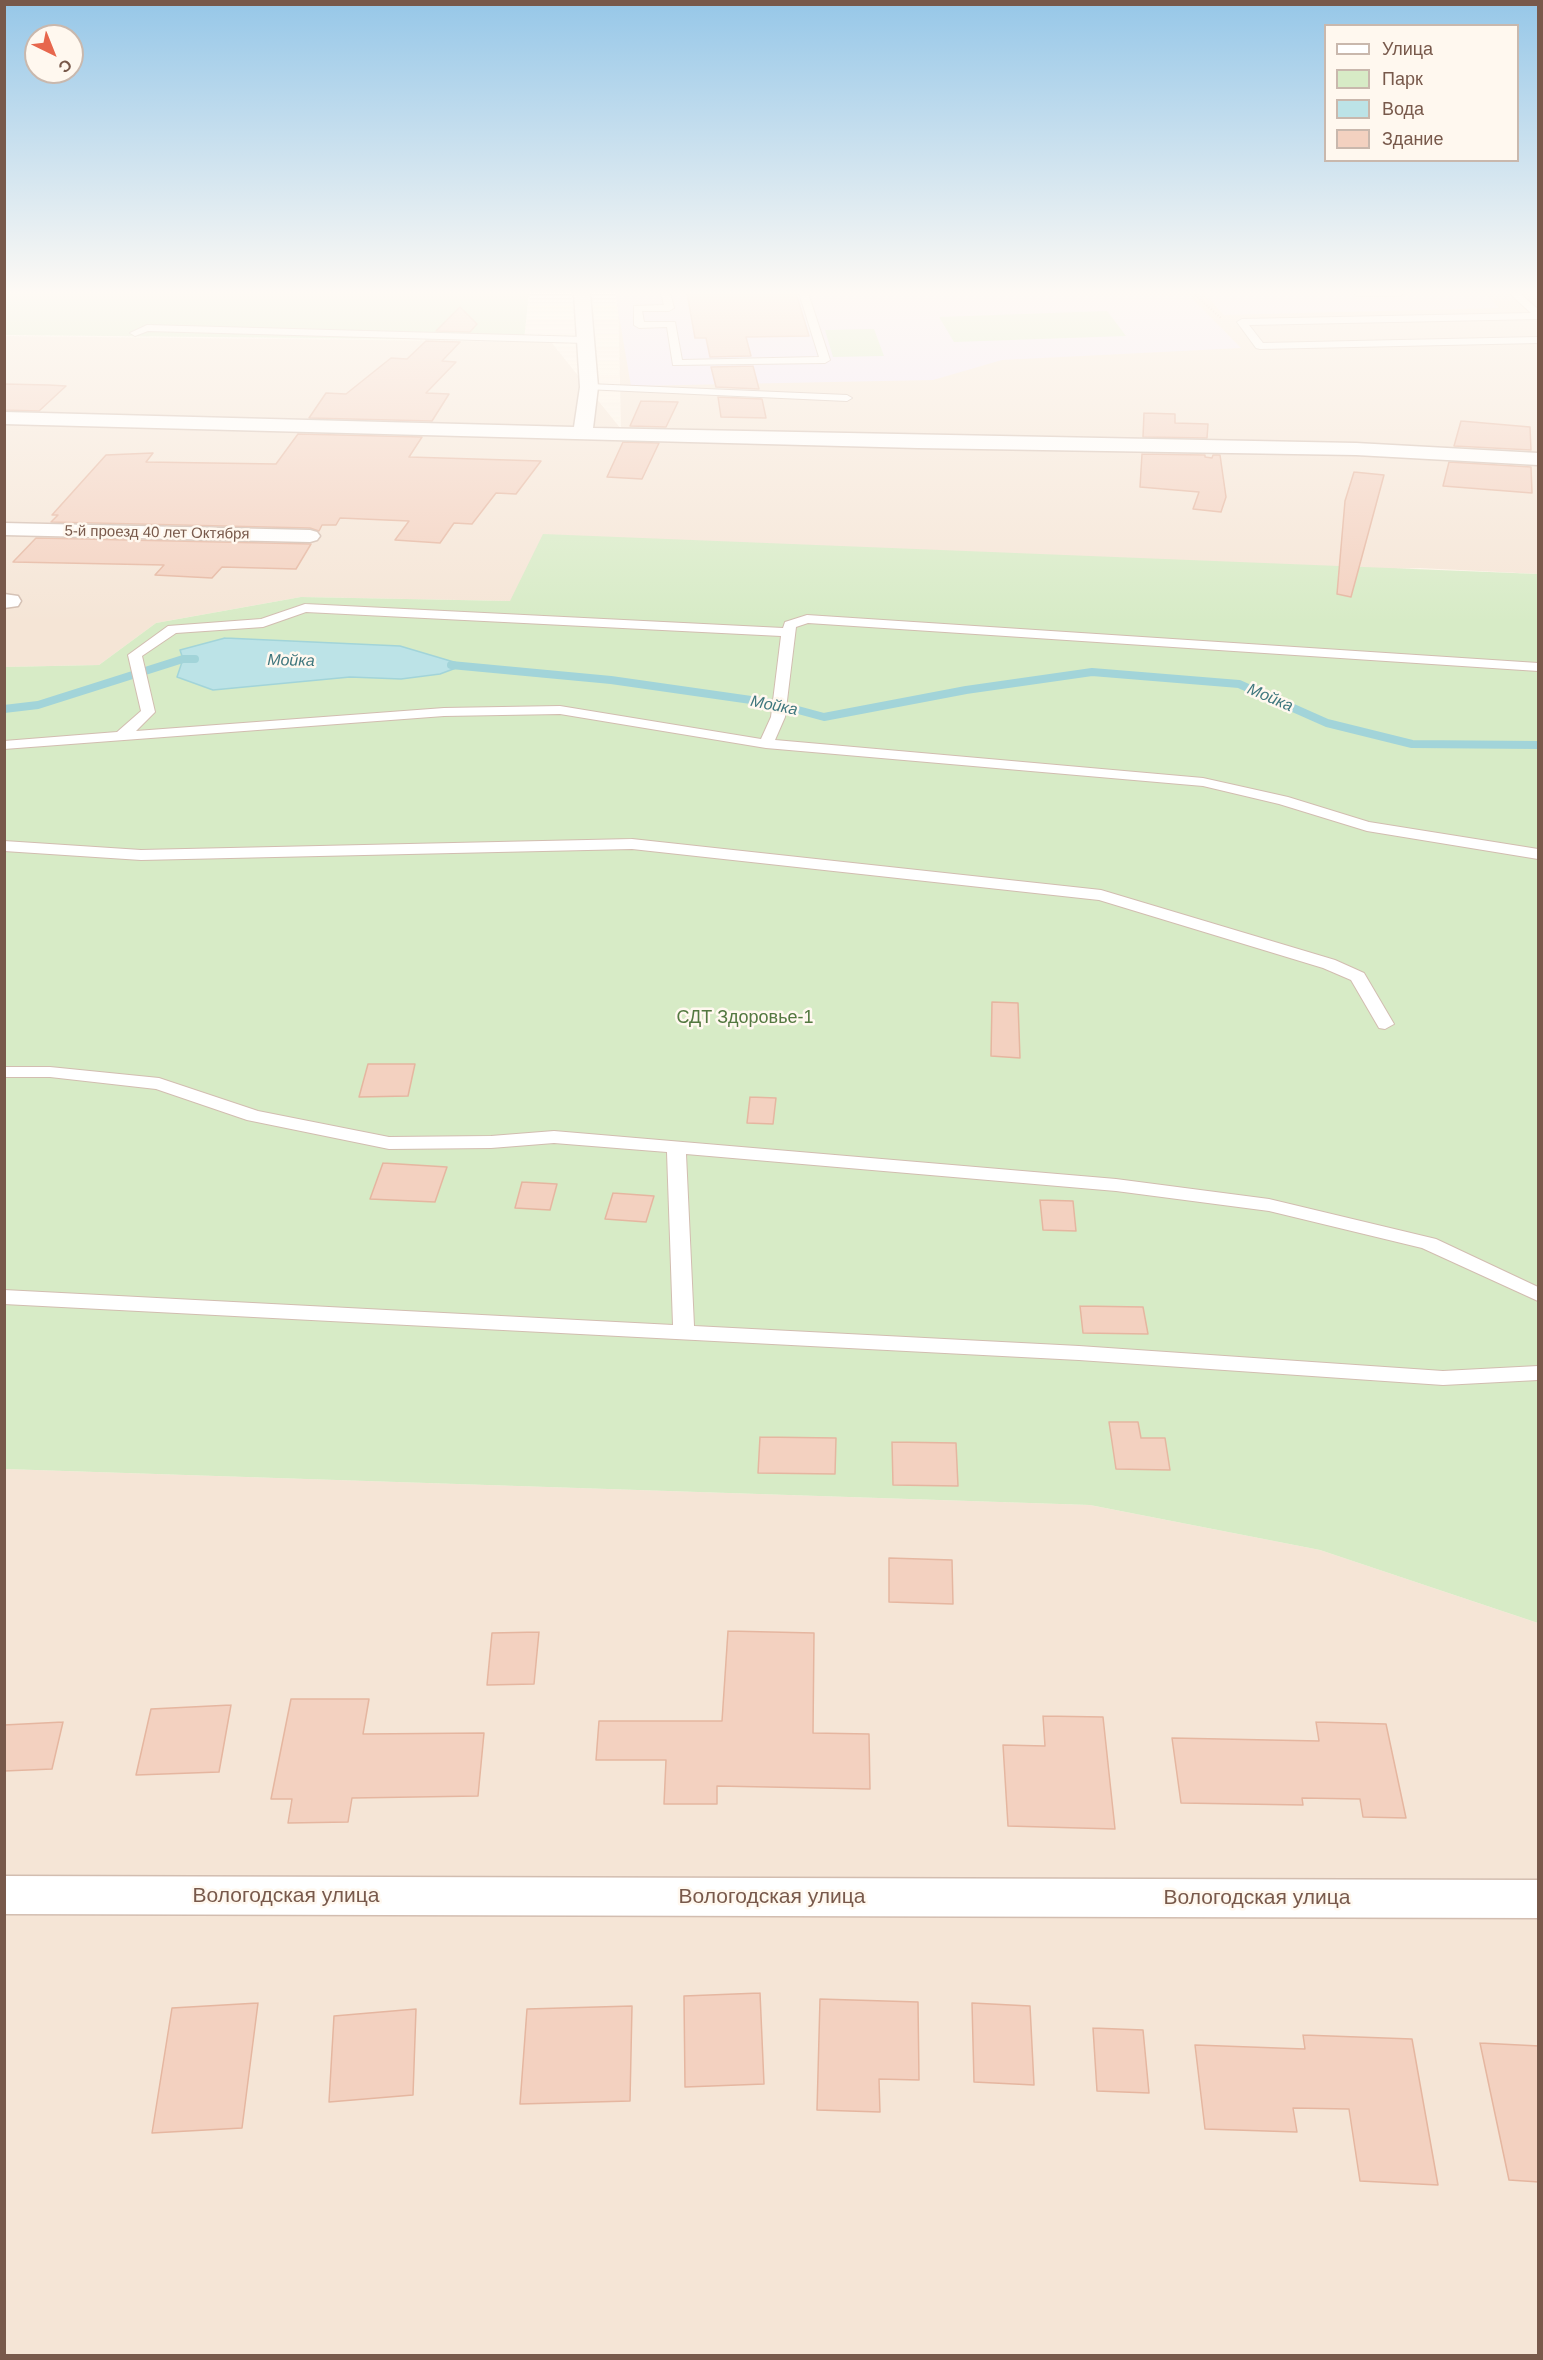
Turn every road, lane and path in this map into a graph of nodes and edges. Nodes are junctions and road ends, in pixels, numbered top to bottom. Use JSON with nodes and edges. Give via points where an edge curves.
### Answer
{"nodes":[{"id":1,"x":587,"y":403,"type":"edge"},
{"id":2,"x":4,"y":418,"type":"edge"},
{"id":3,"x":583,"y":432,"type":"junction"},
{"id":4,"x":1539,"y":459,"type":"edge"},
{"id":5,"x":4,"y":529,"type":"edge"},
{"id":6,"x":310,"y":536,"type":"dead end"},
{"id":7,"x":788,"y":632,"type":"junction"},
{"id":8,"x":1539,"y":667,"type":"edge"},
{"id":9,"x":119,"y":738,"type":"junction"},
{"id":10,"x":766,"y":744,"type":"junction"},
{"id":11,"x":4,"y":745,"type":"edge"},
{"id":12,"x":4,"y":846,"type":"edge"},
{"id":13,"x":1539,"y":854,"type":"edge"},
{"id":14,"x":1385,"y":1024,"type":"dead end"},
{"id":15,"x":4,"y":1072,"type":"edge"},
{"id":16,"x":676,"y":1147,"type":"junction"},
{"id":17,"x":1539,"y":1295,"type":"edge"},
{"id":18,"x":4,"y":1297,"type":"edge"},
{"id":19,"x":684,"y":1332,"type":"junction"},
{"id":20,"x":1539,"y":1373,"type":"edge"},
{"id":21,"x":4,"y":1895,"type":"edge"},
{"id":22,"x":1539,"y":1899,"type":"edge"}],
"edges":[{"from":1,"to":3,"type":"street"},
{"from":2,"to":3,"type":"street"},
{"from":3,"to":4,"type":"street","via":[[1356,449]]},
{"from":5,"to":6,"type":"street","name":"5-й проезд 40 лет Октября"},
{"from":7,"to":8,"type":"lane","via":[[790,626],[807,619]]},
{"from":7,"to":9,"type":"lane","via":[[305,608],[263,623],[173,629],[135,655],[148,711]]},
{"from":7,"to":10,"type":"lane","via":[[778,717]]},
{"from":9,"to":10,"type":"lane","via":[[444,712],[560,710]]},
{"from":9,"to":11,"type":"lane"},
{"from":10,"to":13,"type":"lane","via":[[1203,782],[1283,800],[1366,826]]},
{"from":12,"to":14,"type":"lane","via":[[141,855],[632,844],[1101,895],[1329,964],[1358,977]]},
{"from":15,"to":16,"type":"lane","via":[[50,1072],[159,1084],[254,1116],[389,1143],[554,1137]]},
{"from":16,"to":17,"type":"lane","via":[[1116,1185],[1269,1205],[1429,1243]]},
{"from":16,"to":19,"type":"lane"},
{"from":18,"to":19,"type":"lane"},
{"from":19,"to":20,"type":"lane","via":[[1443,1378]]},
{"from":21,"to":22,"type":"street","name":"Вологодская улица"}]}
